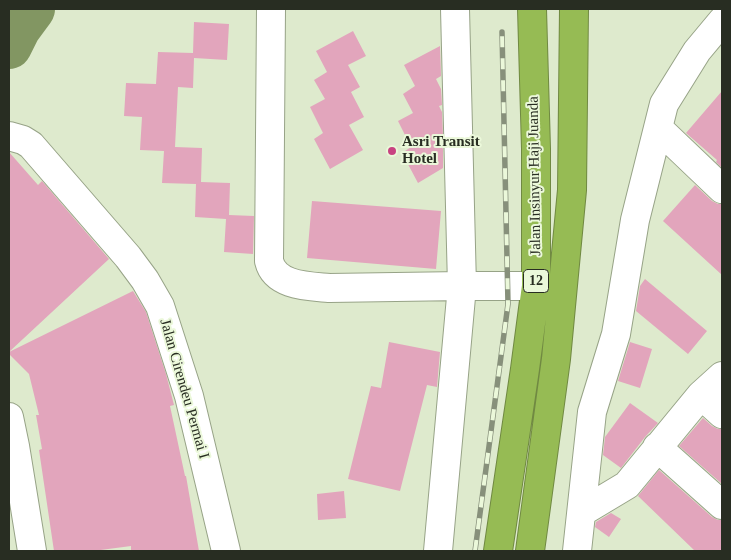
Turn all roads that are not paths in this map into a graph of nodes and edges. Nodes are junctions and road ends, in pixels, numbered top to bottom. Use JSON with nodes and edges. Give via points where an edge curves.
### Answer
{"nodes":[{"id":1,"x":271,"y":9,"type":"edge"},
{"id":2,"x":455,"y":9,"type":"edge"},
{"id":3,"x":532,"y":9,"type":"edge"},
{"id":4,"x":574,"y":9,"type":"edge"},
{"id":5,"x":722,"y":21,"type":"edge"},
{"id":6,"x":658,"y":128,"type":"junction"},
{"id":7,"x":9,"y":136,"type":"edge"},
{"id":8,"x":722,"y":189,"type":"edge"},
{"id":9,"x":462,"y":286,"type":"junction"},
{"id":10,"x":536,"y":286,"type":"junction"},
{"id":11,"x":722,"y":376,"type":"edge"},
{"id":12,"x":701,"y":395,"type":"junction"},
{"id":13,"x":722,"y":414,"type":"edge"},
{"id":14,"x":9,"y":417,"type":"edge"},
{"id":15,"x":657,"y":447,"type":"junction"},
{"id":16,"x":722,"y":505,"type":"edge"},
{"id":17,"x":582,"y":512,"type":"junction"},
{"id":18,"x":32,"y":551,"type":"edge"},
{"id":19,"x":226,"y":551,"type":"edge"},
{"id":20,"x":438,"y":551,"type":"edge"},
{"id":21,"x":498,"y":551,"type":"edge"},
{"id":22,"x":530,"y":551,"type":"edge"},
{"id":23,"x":578,"y":551,"type":"edge"}],
"edges":[{"from":1,"to":9,"type":"street","via":[[269,261],[273,271],[290,282],[329,288]]},
{"from":2,"to":9,"type":"street"},
{"from":3,"to":10,"type":"highway","name":"Jalan Insinyur Haji Juanda","number":"12"},
{"from":4,"to":22,"type":"highway","name":"Jalan Insinyur Haji Juanda","number":"12","via":[[572,190],[556,359]]},
{"from":5,"to":6,"type":"street","via":[[697,51],[664,104]]},
{"from":6,"to":8,"type":"street"},
{"from":6,"to":17,"type":"street","via":[[635,220],[616,334],[592,412]]},
{"from":7,"to":19,"type":"street","name":"Jalan Cirendeu Permai I","via":[[31,146],[128,257],[160,306],[189,396]]},
{"from":9,"to":10,"type":"street"},
{"from":9,"to":20,"type":"street"},
{"from":10,"to":21,"type":"highway","name":"Jalan Insinyur Haji Juanda","number":"12"},
{"from":11,"to":12,"type":"street"},
{"from":12,"to":13,"type":"street"},
{"from":12,"to":15,"type":"street"},
{"from":14,"to":18,"type":"street"},
{"from":15,"to":16,"type":"street"},
{"from":15,"to":17,"type":"street","via":[[626,485]]},
{"from":17,"to":23,"type":"street"}]}
